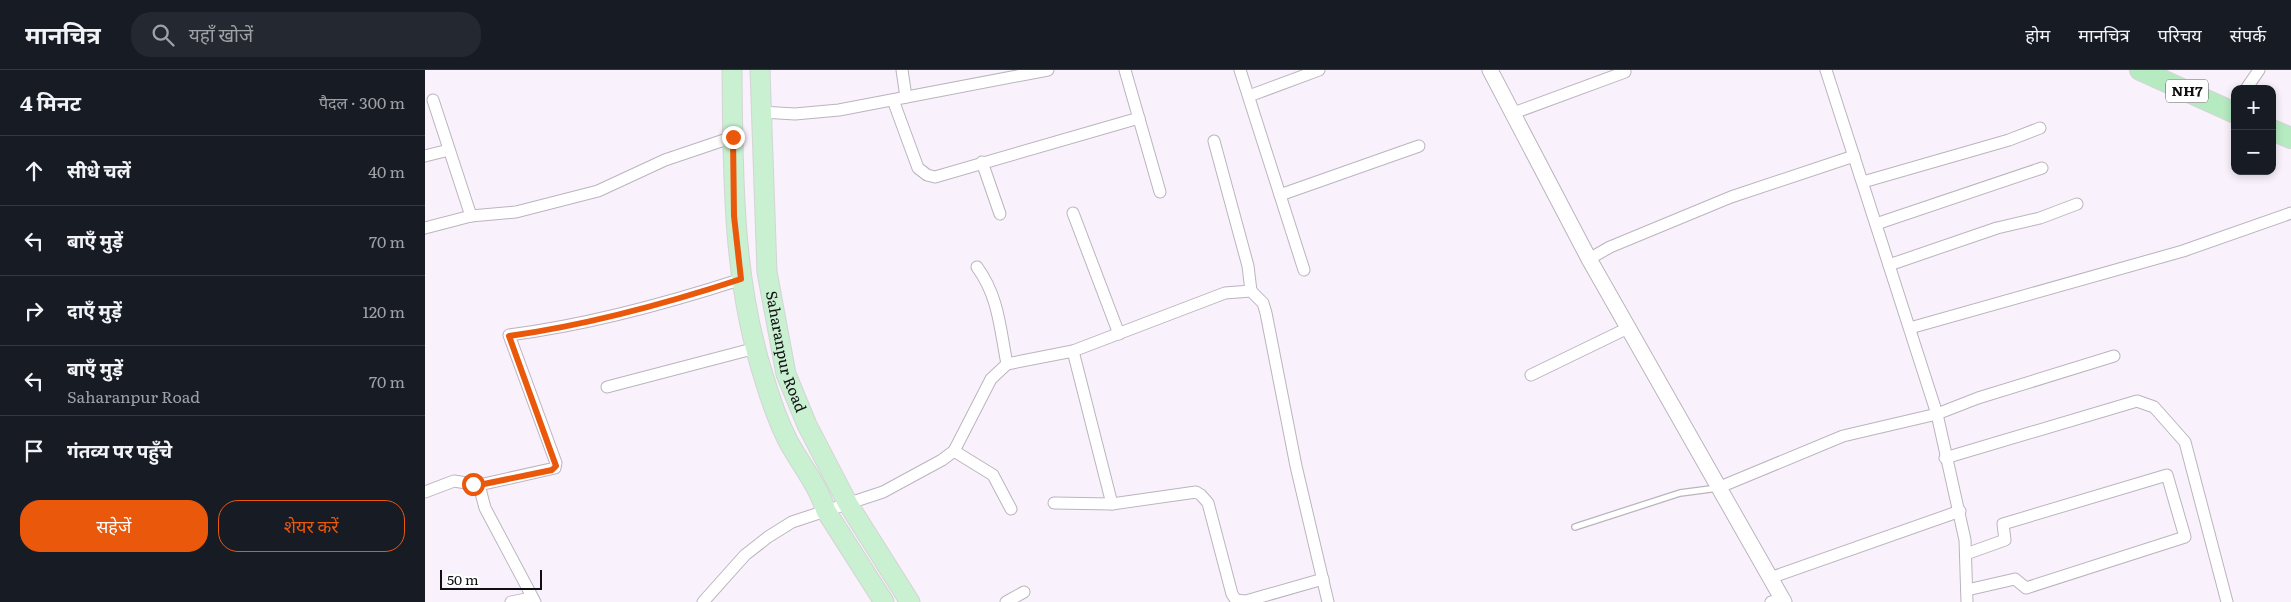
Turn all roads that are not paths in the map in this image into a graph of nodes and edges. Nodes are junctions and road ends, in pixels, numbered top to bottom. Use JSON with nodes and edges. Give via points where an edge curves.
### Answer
{"nodes":[{"id":1,"x":732,"y":70,"type":"edge"},
{"id":2,"x":760,"y":70,"type":"edge"},
{"id":3,"x":902,"y":70,"type":"edge"},
{"id":4,"x":1048,"y":70,"type":"edge"},
{"id":5,"x":1125,"y":70,"type":"edge"},
{"id":6,"x":1240,"y":70,"type":"edge"},
{"id":7,"x":1319,"y":70,"type":"edge"},
{"id":8,"x":1490,"y":70,"type":"edge"},
{"id":9,"x":1826,"y":70,"type":"edge"},
{"id":10,"x":2140,"y":70,"type":"edge"},
{"id":11,"x":2259,"y":70,"type":"edge"},
{"id":12,"x":1625,"y":72,"type":"dead end"},
{"id":13,"x":1019,"y":73,"type":"edge"},
{"id":14,"x":2249,"y":85,"type":"edge"},
{"id":15,"x":1249,"y":96,"type":"junction"},
{"id":16,"x":906,"y":97,"type":"junction"},
{"id":17,"x":433,"y":100,"type":"dead end"},
{"id":18,"x":893,"y":100,"type":"junction"},
{"id":19,"x":2231,"y":109,"type":"edge"},
{"id":20,"x":760,"y":112,"type":"junction"},
{"id":21,"x":1511,"y":114,"type":"junction"},
{"id":22,"x":1139,"y":118,"type":"junction"},
{"id":23,"x":2040,"y":128,"type":"dead end"},
{"id":24,"x":2276,"y":132,"type":"edge"},
{"id":25,"x":733,"y":137,"type":"junction"},
{"id":26,"x":2291,"y":138,"type":"edge"},
{"id":27,"x":1213,"y":141,"type":"dead end"},
{"id":28,"x":1419,"y":146,"type":"dead end"},
{"id":29,"x":449,"y":150,"type":"junction"},
{"id":30,"x":425,"y":156,"type":"edge"},
{"id":31,"x":1854,"y":156,"type":"junction"},
{"id":32,"x":982,"y":162,"type":"junction"},
{"id":33,"x":2042,"y":168,"type":"dead end"},
{"id":34,"x":1863,"y":182,"type":"junction"},
{"id":35,"x":1160,"y":192,"type":"dead end"},
{"id":36,"x":1280,"y":196,"type":"junction"},
{"id":37,"x":2077,"y":204,"type":"dead end"},
{"id":38,"x":1073,"y":213,"type":"dead end"},
{"id":39,"x":2291,"y":213,"type":"edge"},
{"id":40,"x":1000,"y":214,"type":"dead end"},
{"id":41,"x":471,"y":216,"type":"junction"},
{"id":42,"x":1876,"y":224,"type":"junction"},
{"id":43,"x":425,"y":228,"type":"edge"},
{"id":44,"x":1589,"y":259,"type":"junction"},
{"id":45,"x":1889,"y":266,"type":"junction"},
{"id":46,"x":977,"y":267,"type":"dead end"},
{"id":47,"x":1304,"y":270,"type":"dead end"},
{"id":48,"x":741,"y":279,"type":"junction"},
{"id":49,"x":1251,"y":291,"type":"junction"},
{"id":50,"x":1628,"y":328,"type":"junction"},
{"id":51,"x":1911,"y":328,"type":"junction"},
{"id":52,"x":1119,"y":334,"type":"junction"},
{"id":53,"x":756,"y":348,"type":"junction"},
{"id":54,"x":1073,"y":351,"type":"junction"},
{"id":55,"x":2114,"y":356,"type":"dead end"},
{"id":56,"x":1007,"y":364,"type":"junction"},
{"id":57,"x":1531,"y":375,"type":"dead end"},
{"id":58,"x":607,"y":387,"type":"dead end"},
{"id":59,"x":1937,"y":414,"type":"junction"},
{"id":60,"x":954,"y":451,"type":"junction"},
{"id":61,"x":1945,"y":458,"type":"junction"},
{"id":62,"x":479,"y":485,"type":"junction"},
{"id":63,"x":1720,"y":487,"type":"junction"},
{"id":64,"x":425,"y":492,"type":"edge"},
{"id":65,"x":1054,"y":503,"type":"dead end"},
{"id":66,"x":848,"y":504,"type":"junction"},
{"id":67,"x":1112,"y":504,"type":"junction"},
{"id":68,"x":1011,"y":509,"type":"dead end"},
{"id":69,"x":826,"y":511,"type":"junction"},
{"id":70,"x":1960,"y":511,"type":"junction"},
{"id":71,"x":1575,"y":528,"type":"dead end"},
{"id":72,"x":1966,"y":554,"type":"junction"},
{"id":73,"x":1770,"y":578,"type":"junction"},
{"id":74,"x":1323,"y":579,"type":"junction"},
{"id":75,"x":1967,"y":590,"type":"junction"},
{"id":76,"x":1024,"y":592,"type":"dead end"},
{"id":77,"x":533,"y":600,"type":"edge"},
{"id":78,"x":1779,"y":601,"type":"edge"},
{"id":79,"x":511,"y":602,"type":"edge"},
{"id":80,"x":703,"y":602,"type":"edge"},
{"id":81,"x":884,"y":602,"type":"edge"},
{"id":82,"x":911,"y":602,"type":"edge"},
{"id":83,"x":1006,"y":602,"type":"edge"},
{"id":84,"x":1328,"y":602,"type":"edge"},
{"id":85,"x":1967,"y":602,"type":"edge"},
{"id":86,"x":2227,"y":602,"type":"edge"}],
"edges":[{"from":1,"to":25,"type":"main road","name":"Saharanpur Road"},
{"from":2,"to":20,"type":"main road","name":"Saharanpur Road"},
{"from":3,"to":16,"type":"street"},
{"from":4,"to":13,"type":"street"},
{"from":5,"to":22,"type":"street"},
{"from":6,"to":15,"type":"street"},
{"from":7,"to":15,"type":"street"},
{"from":8,"to":21,"type":"street"},
{"from":9,"to":31,"type":"street"},
{"from":10,"to":19,"type":"highway","number":"NH7"},
{"from":11,"to":14,"type":"street"},
{"from":12,"to":21,"type":"street"},
{"from":13,"to":16,"type":"street"},
{"from":15,"to":36,"type":"street"},
{"from":16,"to":18,"type":"street"},
{"from":17,"to":29,"type":"street"},
{"from":18,"to":20,"type":"street","via":[[813,114]]},
{"from":18,"to":32,"type":"street","via":[[923,173],[939,176]]},
{"from":20,"to":66,"type":"main road","name":"Saharanpur Road","via":[[767,272],[786,374],[807,425]]},
{"from":21,"to":44,"type":"street"},
{"from":22,"to":32,"type":"street"},
{"from":22,"to":35,"type":"street"},
{"from":23,"to":34,"type":"street"},
{"from":24,"to":26,"type":"highway"},
{"from":25,"to":41,"type":"street","via":[[665,160],[598,191],[516,212]]},
{"from":25,"to":48,"type":"main road","name":"Saharanpur Road","via":[[734,216]]},
{"from":27,"to":49,"type":"street","via":[[1248,266]]},
{"from":28,"to":36,"type":"street"},
{"from":29,"to":30,"type":"street"},
{"from":29,"to":41,"type":"street"},
{"from":31,"to":34,"type":"street"},
{"from":31,"to":44,"type":"street","via":[[1731,197],[1610,247]]},
{"from":32,"to":40,"type":"street"},
{"from":33,"to":42,"type":"street"},
{"from":34,"to":42,"type":"street"},
{"from":36,"to":47,"type":"street"},
{"from":37,"to":45,"type":"street"},
{"from":38,"to":52,"type":"street"},
{"from":39,"to":51,"type":"street","via":[[2183,251]]},
{"from":41,"to":43,"type":"street"},
{"from":42,"to":45,"type":"street"},
{"from":44,"to":50,"type":"street"},
{"from":45,"to":51,"type":"street"},
{"from":46,"to":56,"type":"street","via":[[996,301]]},
{"from":48,"to":53,"type":"main road","name":"Saharanpur Road"},
{"from":48,"to":62,"type":"street","via":[[588,323],[509,336],[556,464],[552,470]]},
{"from":49,"to":52,"type":"street","via":[[1225,293]]},
{"from":49,"to":74,"type":"street","via":[[1263,304],[1266,313],[1296,466]]},
{"from":50,"to":57,"type":"street"},
{"from":50,"to":63,"type":"street"},
{"from":51,"to":59,"type":"street"},
{"from":52,"to":54,"type":"street"},
{"from":53,"to":58,"type":"street"},
{"from":53,"to":69,"type":"main road","name":"Saharanpur Road","via":[[788,440],[822,497]]},
{"from":54,"to":56,"type":"street"},
{"from":54,"to":67,"type":"street"},
{"from":55,"to":59,"type":"street"},
{"from":56,"to":60,"type":"street","via":[[991,380]]},
{"from":59,"to":61,"type":"street"},
{"from":59,"to":63,"type":"street","via":[[1843,436]]},
{"from":60,"to":66,"type":"street","via":[[883,492]]},
{"from":60,"to":68,"type":"street","via":[[993,475]]},
{"from":61,"to":70,"type":"street"},
{"from":61,"to":86,"type":"street","via":[[2137,401],[2147,403],[2185,442]]},
{"from":62,"to":64,"type":"street","via":[[454,481]]},
{"from":62,"to":77,"type":"street","via":[[485,508]]},
{"from":63,"to":71,"type":"lane","via":[[1680,493]]},
{"from":63,"to":73,"type":"street"},
{"from":65,"to":67,"type":"street"},
{"from":66,"to":69,"type":"street"},
{"from":66,"to":82,"type":"main road","name":"Saharanpur Road"},
{"from":67,"to":74,"type":"street","via":[[1196,492],[1201,494],[1208,503],[1232,594],[1240,602]]},
{"from":69,"to":80,"type":"street","via":[[792,522],[768,537],[745,555]]},
{"from":69,"to":81,"type":"main road","name":"Saharanpur Road"},
{"from":70,"to":72,"type":"street"},
{"from":70,"to":73,"type":"street"},
{"from":72,"to":75,"type":"street"},
{"from":72,"to":75,"type":"street","via":[[2005,540],[2003,524],[2167,475],[2185,537],[2026,588],[2015,579]]},
{"from":73,"to":78,"type":"street"},
{"from":74,"to":84,"type":"street"},
{"from":75,"to":85,"type":"street"},
{"from":76,"to":83,"type":"street"},
{"from":77,"to":79,"type":"street"}]}
